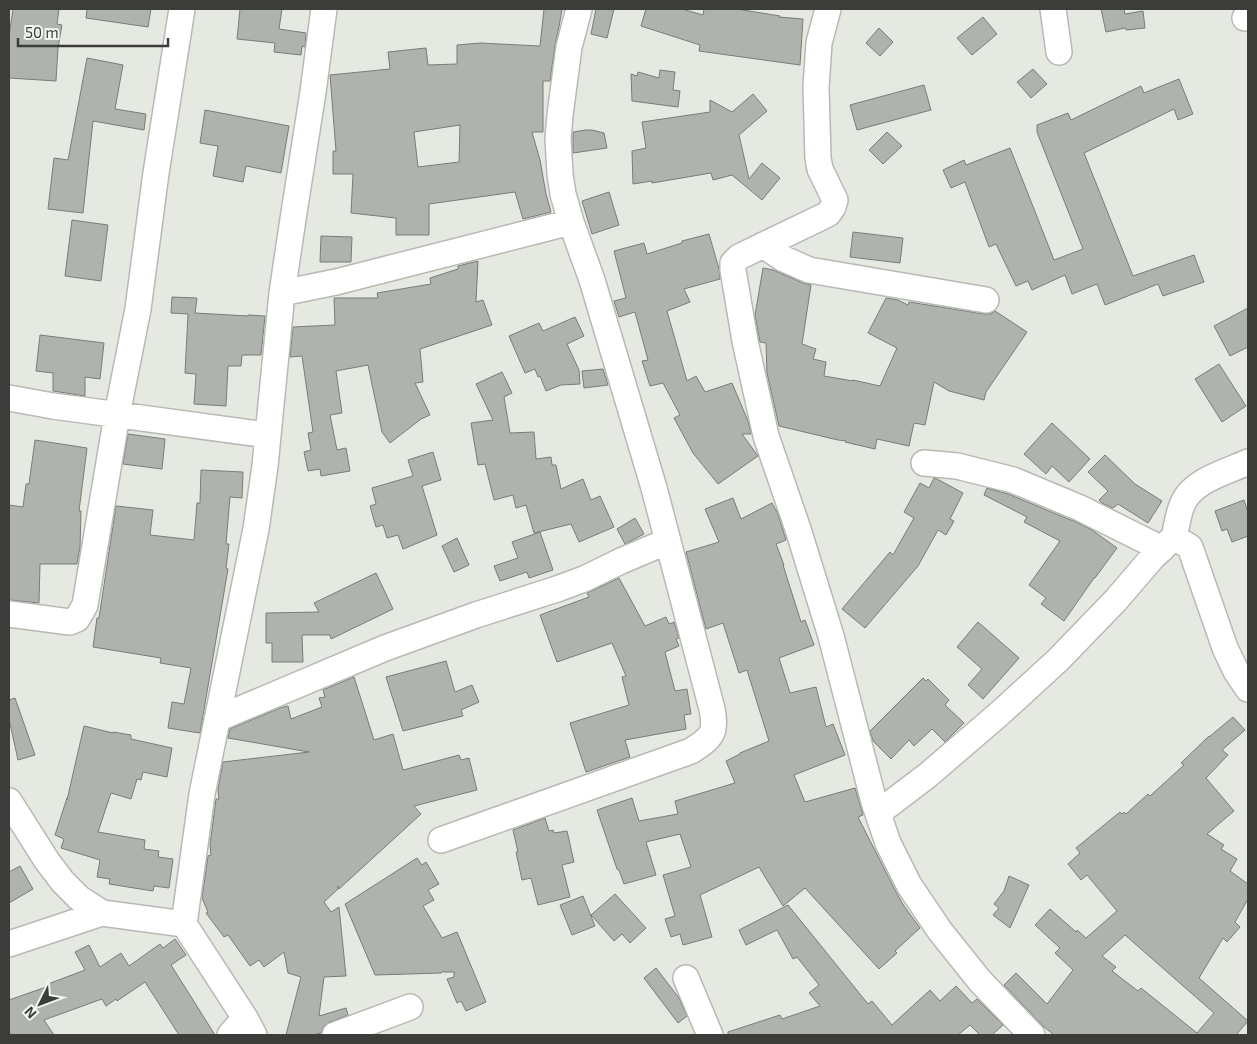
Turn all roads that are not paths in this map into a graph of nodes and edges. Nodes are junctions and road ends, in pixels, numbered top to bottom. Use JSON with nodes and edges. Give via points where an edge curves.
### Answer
{"nodes":[{"id":1,"x":182,"y":9,"type":"edge"},
{"id":2,"x":324,"y":9,"type":"edge"},
{"id":3,"x":579,"y":9,"type":"edge"},
{"id":4,"x":828,"y":9,"type":"edge"},
{"id":5,"x":1053,"y":9,"type":"edge"},
{"id":6,"x":1059,"y":52,"type":"dead end"},
{"id":7,"x":570,"y":222,"type":"junction"},
{"id":8,"x":763,"y":246,"type":"junction"},
{"id":9,"x":282,"y":293,"type":"junction"},
{"id":10,"x":986,"y":300,"type":"dead end"},
{"id":11,"x":9,"y":398,"type":"edge"},
{"id":12,"x":117,"y":415,"type":"junction"},
{"id":13,"x":268,"y":435,"type":"junction"},
{"id":14,"x":1248,"y":462,"type":"edge"},
{"id":15,"x":924,"y":463,"type":"dead end"},
{"id":16,"x":668,"y":541,"type":"junction"},
{"id":17,"x":1168,"y":543,"type":"junction"},
{"id":18,"x":9,"y":614,"type":"edge"},
{"id":19,"x":1248,"y":690,"type":"edge"},
{"id":20,"x":217,"y":719,"type":"junction"},
{"id":21,"x":9,"y":801,"type":"edge"},
{"id":22,"x":878,"y":813,"type":"junction"},
{"id":23,"x":441,"y":840,"type":"dead end"},
{"id":24,"x":102,"y":913,"type":"junction"},
{"id":25,"x":184,"y":924,"type":"junction"},
{"id":26,"x":9,"y":944,"type":"edge"},
{"id":27,"x":686,"y":978,"type":"dead end"},
{"id":28,"x":410,"y":1008,"type":"dead end"},
{"id":29,"x":243,"y":1030,"type":"edge"},
{"id":30,"x":335,"y":1035,"type":"edge"},
{"id":31,"x":710,"y":1035,"type":"edge"},
{"id":32,"x":1032,"y":1035,"type":"edge"}],
"edges":[{"from":1,"to":12,"type":"street","via":[[138,309]]},
{"from":2,"to":9,"type":"street"},
{"from":3,"to":7,"type":"street","via":[[569,48],[558,138],[560,174]]},
{"from":4,"to":8,"type":"street","via":[[820,44],[816,87],[818,158],[835,200],[828,214]]},
{"from":5,"to":6,"type":"street"},
{"from":7,"to":9,"type":"street"},
{"from":7,"to":16,"type":"street","via":[[592,280]]},
{"from":8,"to":10,"type":"street","via":[[809,270]]},
{"from":8,"to":22,"type":"street","via":[[733,263],[745,341],[766,436],[831,636]]},
{"from":9,"to":13,"type":"street"},
{"from":11,"to":12,"type":"street"},
{"from":12,"to":13,"type":"street"},
{"from":12,"to":18,"type":"street","via":[[82,612],[70,622]]},
{"from":13,"to":20,"type":"street","via":[[256,529]]},
{"from":14,"to":17,"type":"street","via":[[1199,483],[1187,495]]},
{"from":15,"to":17,"type":"street","via":[[957,466],[1014,480]]},
{"from":16,"to":20,"type":"street","via":[[584,579],[385,648]]},
{"from":16,"to":23,"type":"street","via":[[715,722],[713,732],[691,751]]},
{"from":17,"to":19,"type":"street","via":[[1190,546],[1225,648]]},
{"from":17,"to":22,"type":"street","via":[[1058,660],[928,775]]},
{"from":20,"to":25,"type":"street","via":[[202,794]]},
{"from":21,"to":24,"type":"street","via":[[63,882],[79,898]]},
{"from":22,"to":32,"type":"street","via":[[888,843],[909,885],[940,931],[980,981]]},
{"from":24,"to":25,"type":"street"},
{"from":24,"to":26,"type":"street"},
{"from":25,"to":29,"type":"street"},
{"from":27,"to":31,"type":"street"},
{"from":28,"to":30,"type":"street"}]}
